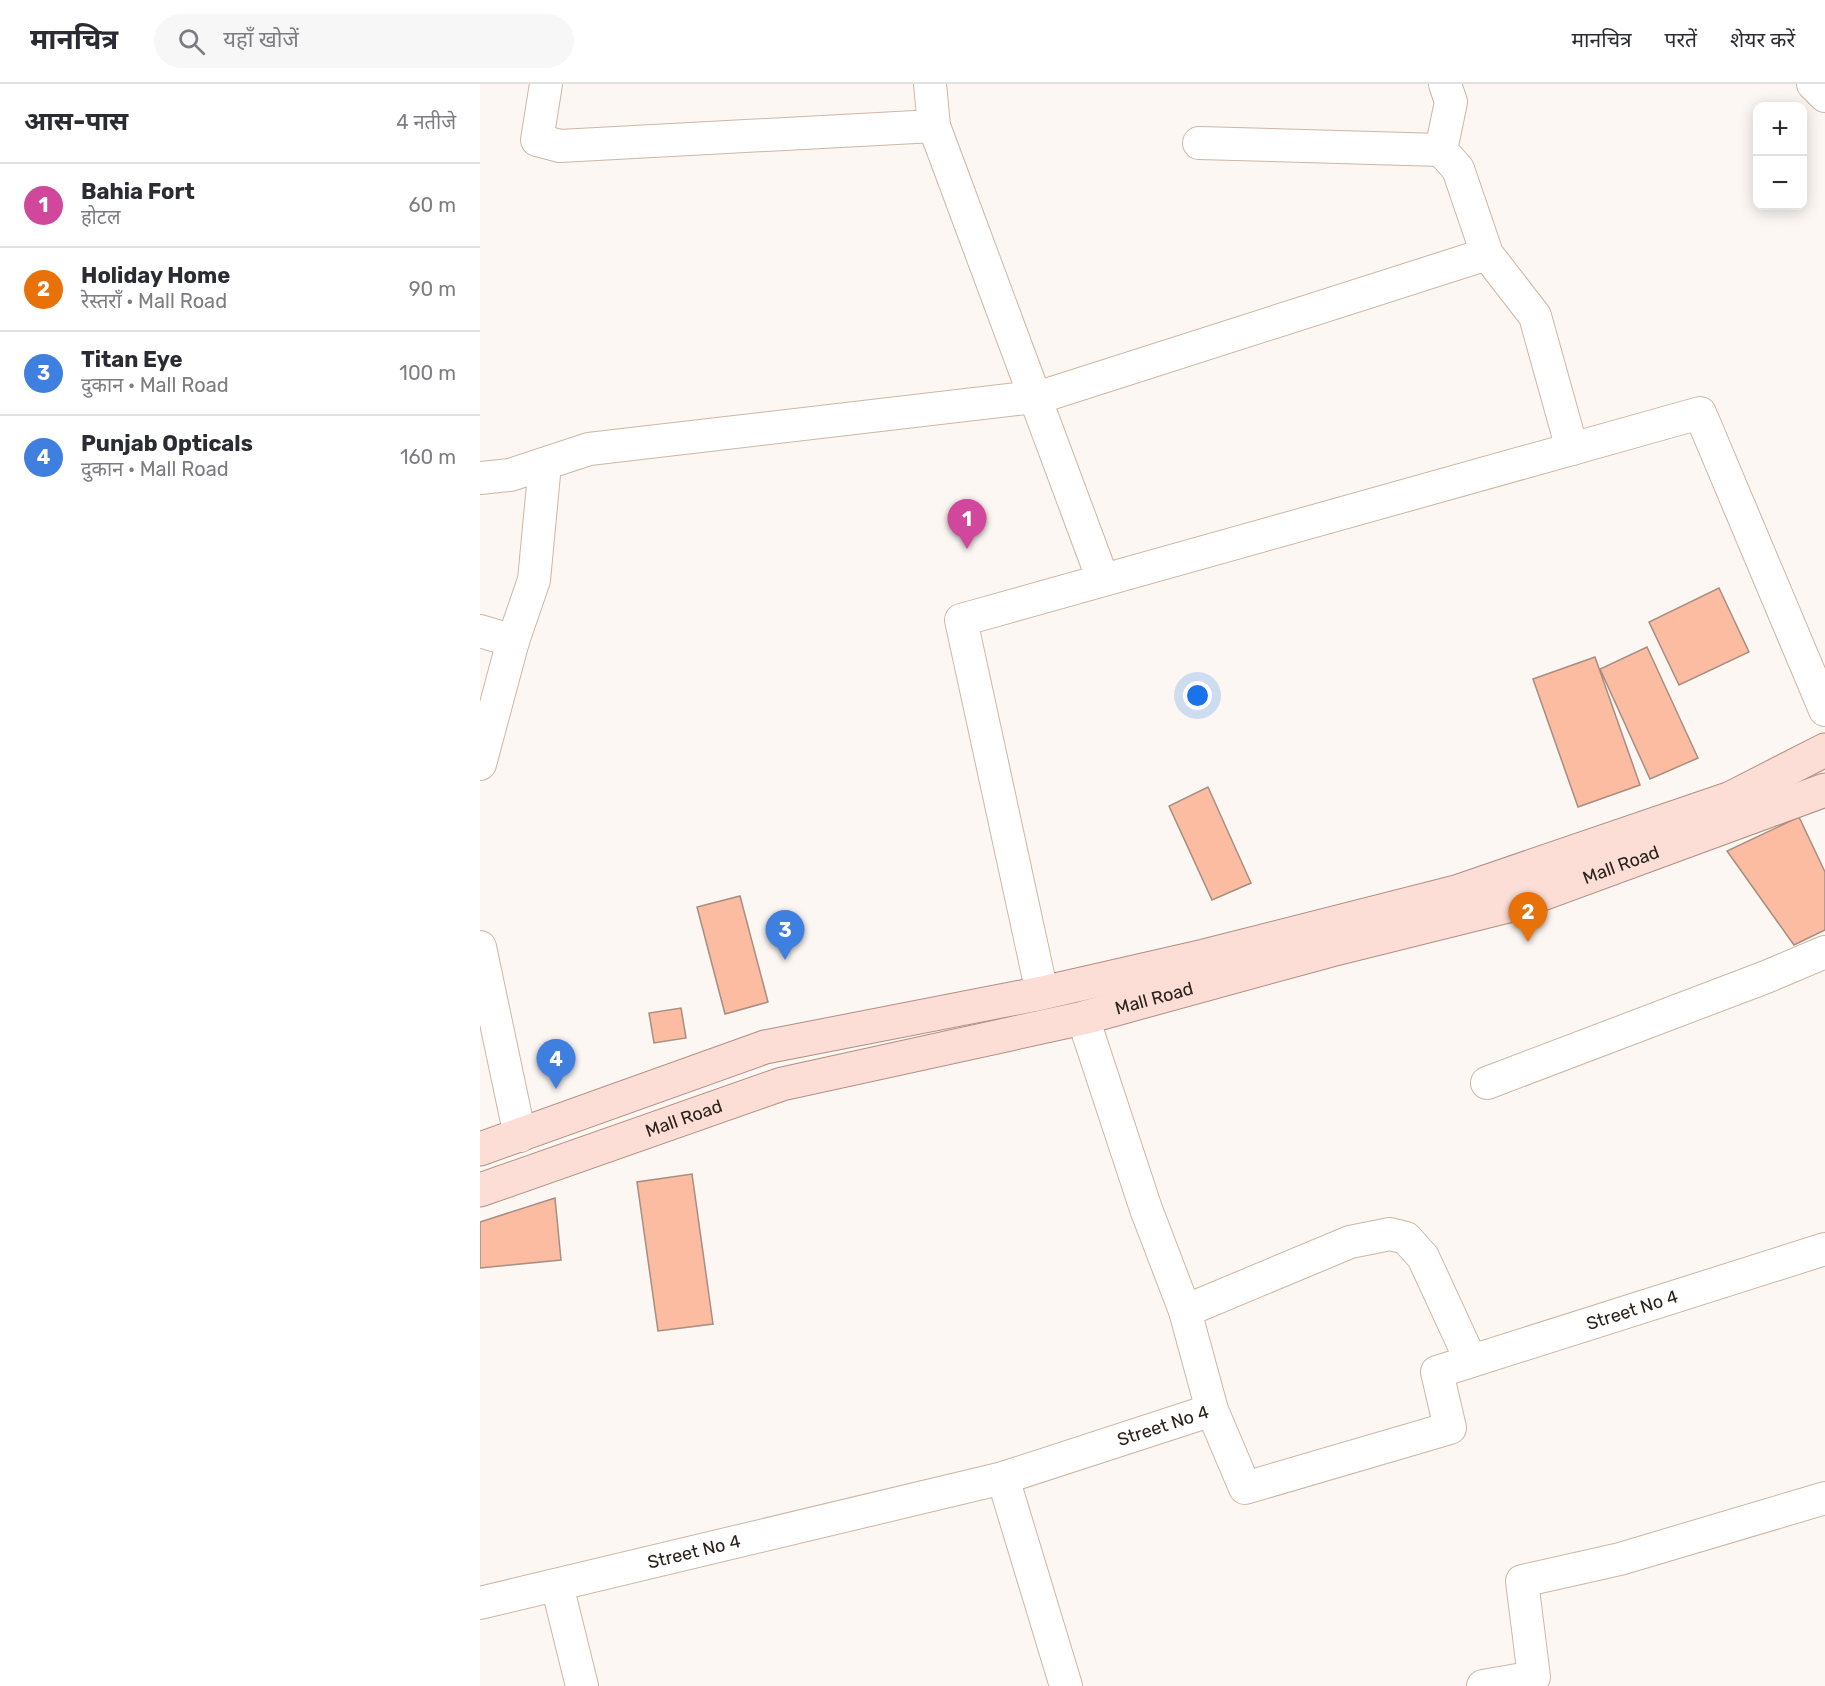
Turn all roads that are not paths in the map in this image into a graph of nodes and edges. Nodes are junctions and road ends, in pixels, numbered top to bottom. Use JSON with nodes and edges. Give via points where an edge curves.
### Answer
{"nodes":[{"id":1,"x":546,"y":84,"type":"edge"},
{"id":2,"x":930,"y":84,"type":"edge"},
{"id":3,"x":1445,"y":84,"type":"edge"},
{"id":4,"x":1813,"y":84,"type":"edge"},
{"id":5,"x":1825,"y":96,"type":"edge"},
{"id":6,"x":934,"y":126,"type":"junction"},
{"id":7,"x":1199,"y":143,"type":"dead end"},
{"id":8,"x":1441,"y":150,"type":"junction"},
{"id":9,"x":1487,"y":254,"type":"junction"},
{"id":10,"x":1035,"y":396,"type":"junction"},
{"id":11,"x":1572,"y":449,"type":"junction"},
{"id":12,"x":545,"y":464,"type":"junction"},
{"id":13,"x":480,"y":478,"type":"edge"},
{"id":14,"x":1103,"y":580,"type":"junction"},
{"id":15,"x":480,"y":631,"type":"edge"},
{"id":16,"x":513,"y":642,"type":"junction"},
{"id":17,"x":1825,"y":710,"type":"edge"},
{"id":18,"x":1825,"y":750,"type":"edge"},
{"id":19,"x":480,"y":764,"type":"edge"},
{"id":20,"x":1825,"y":790,"type":"edge"},
{"id":21,"x":480,"y":947,"type":"edge"},
{"id":22,"x":1825,"y":952,"type":"edge"},
{"id":23,"x":1042,"y":993,"type":"junction"},
{"id":24,"x":1083,"y":1018,"type":"junction"},
{"id":25,"x":1487,"y":1083,"type":"dead end"},
{"id":26,"x":520,"y":1136,"type":"junction"},
{"id":27,"x":480,"y":1149,"type":"edge"},
{"id":28,"x":480,"y":1190,"type":"edge"},
{"id":29,"x":1825,"y":1249,"type":"edge"},
{"id":30,"x":1185,"y":1311,"type":"junction"},
{"id":31,"x":1471,"y":1361,"type":"junction"},
{"id":32,"x":1212,"y":1410,"type":"junction"},
{"id":33,"x":1002,"y":1478,"type":"junction"},
{"id":34,"x":1825,"y":1498,"type":"edge"},
{"id":35,"x":557,"y":1585,"type":"junction"},
{"id":36,"x":480,"y":1603,"type":"edge"},
{"id":37,"x":582,"y":1686,"type":"edge"},
{"id":38,"x":1066,"y":1686,"type":"edge"},
{"id":39,"x":1483,"y":1686,"type":"edge"}],
"edges":[{"from":1,"to":6,"type":"street","via":[[537,140],[560,146]]},
{"from":2,"to":6,"type":"street"},
{"from":3,"to":8,"type":"street","via":[[1451,102]]},
{"from":4,"to":5,"type":"street"},
{"from":6,"to":10,"type":"street"},
{"from":7,"to":8,"type":"street"},
{"from":8,"to":9,"type":"street","via":[[1458,169]]},
{"from":9,"to":10,"type":"street"},
{"from":9,"to":11,"type":"street","via":[[1535,316]]},
{"from":10,"to":12,"type":"street","via":[[589,449]]},
{"from":10,"to":14,"type":"street"},
{"from":11,"to":14,"type":"street"},
{"from":11,"to":17,"type":"street","via":[[1700,413]]},
{"from":12,"to":13,"type":"street","via":[[510,475]]},
{"from":12,"to":16,"type":"street","via":[[534,580]]},
{"from":14,"to":23,"type":"street","via":[[961,620]]},
{"from":15,"to":16,"type":"street"},
{"from":16,"to":19,"type":"street"},
{"from":18,"to":23,"type":"main road","via":[[1731,798],[1456,892]]},
{"from":20,"to":24,"type":"main road","name":"Mall Road","via":[[1512,905]]},
{"from":21,"to":26,"type":"street"},
{"from":22,"to":25,"type":"street"},
{"from":23,"to":26,"type":"main road","via":[[765,1047]]},
{"from":24,"to":28,"type":"main road","name":"Mall Road","via":[[782,1084]]},
{"from":24,"to":30,"type":"street","via":[[1146,1209]]},
{"from":26,"to":27,"type":"main road"},
{"from":29,"to":31,"type":"street","name":"Street No 4"},
{"from":30,"to":31,"type":"street","via":[[1350,1242],[1390,1234],[1406,1238],[1423,1257]]},
{"from":30,"to":32,"type":"street"},
{"from":31,"to":32,"type":"street","name":"Street No 4","via":[[1437,1372],[1450,1428],[1245,1488]]},
{"from":32,"to":33,"type":"street","name":"Street No 4"},
{"from":33,"to":35,"type":"street","name":"Street No 4"},
{"from":33,"to":38,"type":"street"},
{"from":34,"to":39,"type":"street","via":[[1620,1559],[1522,1581],[1534,1677]]},
{"from":35,"to":36,"type":"street","name":"Street No 4"},
{"from":35,"to":37,"type":"street"}]}
